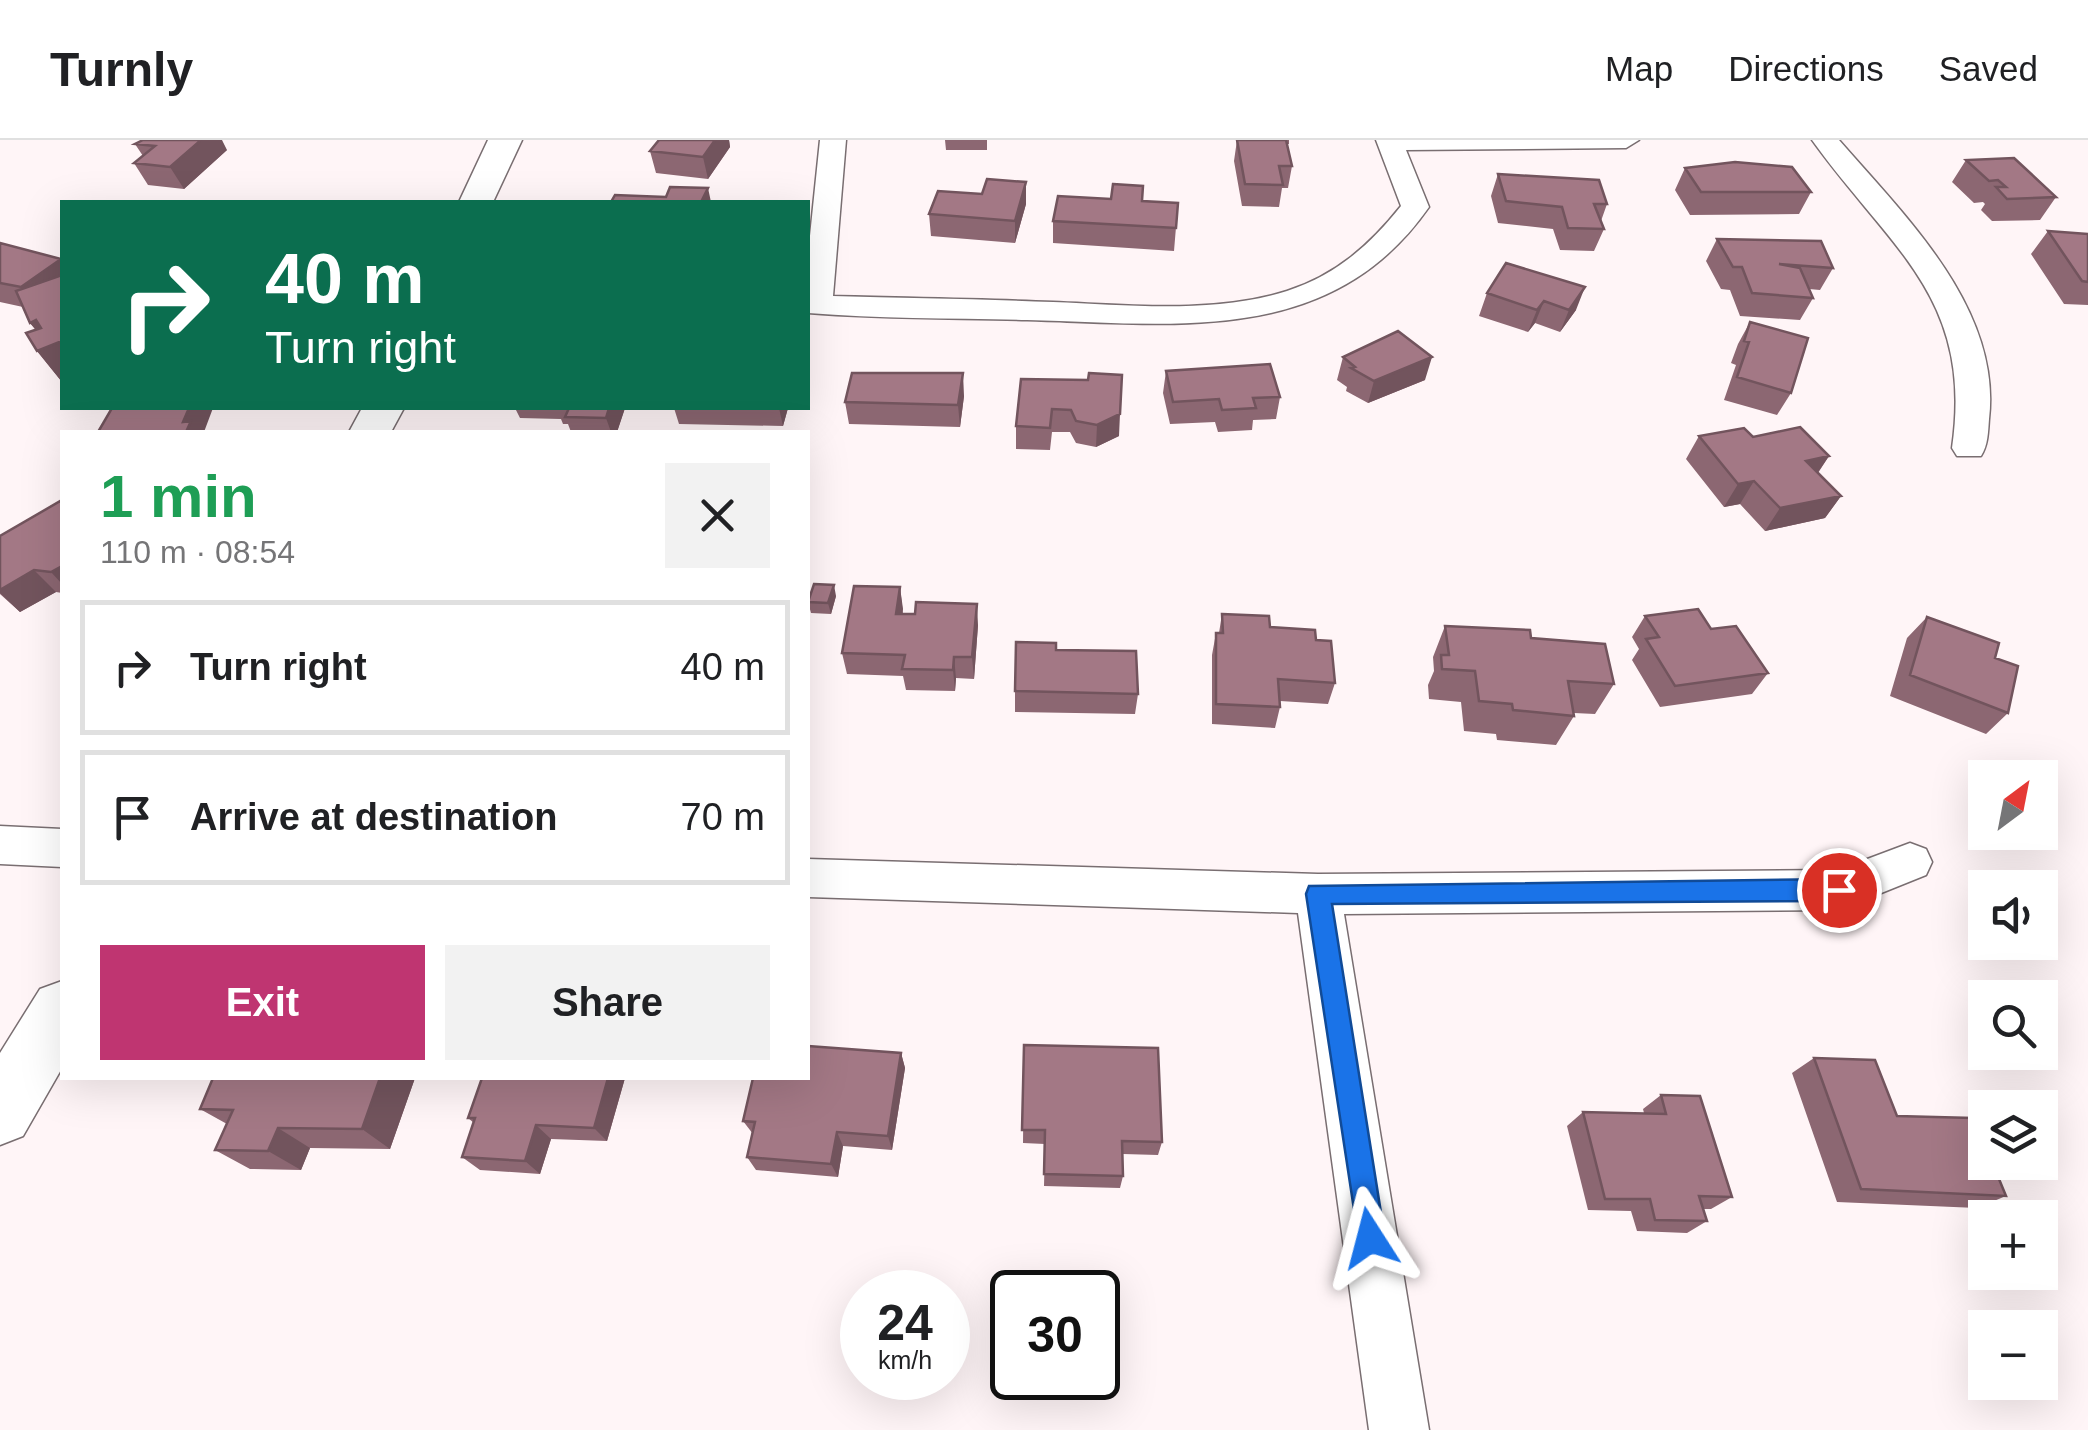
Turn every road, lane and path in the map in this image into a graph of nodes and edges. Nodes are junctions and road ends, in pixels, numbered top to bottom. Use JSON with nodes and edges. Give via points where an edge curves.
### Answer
{"nodes":[{"id":1,"x":505,"y":140,"type":"edge"},
{"id":2,"x":833,"y":140,"type":"edge"},
{"id":3,"x":1626,"y":140,"type":"edge"},
{"id":4,"x":1825,"y":140,"type":"edge"},
{"id":5,"x":1390,"y":141,"type":"edge"},
{"id":6,"x":477,"y":200,"type":"edge"},
{"id":7,"x":812,"y":304,"type":"edge"},
{"id":8,"x":1969,"y":448,"type":"dead end"},
{"id":9,"x":0,"y":845,"type":"edge"},
{"id":10,"x":60,"y":848,"type":"edge"},
{"id":11,"x":1910,"y":862,"type":"dead end"},
{"id":12,"x":810,"y":878,"type":"edge"},
{"id":13,"x":1318,"y":894,"type":"junction"},
{"id":14,"x":60,"y":1013,"type":"edge"},
{"id":15,"x":0,"y":1113,"type":"edge"},
{"id":16,"x":1399,"y":1430,"type":"edge"}],
"edges":[{"from":1,"to":6,"type":"street"},
{"from":2,"to":7,"type":"street"},
{"from":3,"to":5,"type":"street"},
{"from":4,"to":8,"type":"street","via":[[1940,279],[1972,356],[1976,422]]},
{"from":5,"to":7,"type":"street","via":[[1415,206],[1394,242],[1346,277],[1281,303],[1199,315]]},
{"from":9,"to":10,"type":"street"},
{"from":11,"to":13,"type":"street","via":[[1839,890]]},
{"from":12,"to":13,"type":"street"},
{"from":13,"to":16,"type":"street"},
{"from":14,"to":15,"type":"street"}]}
